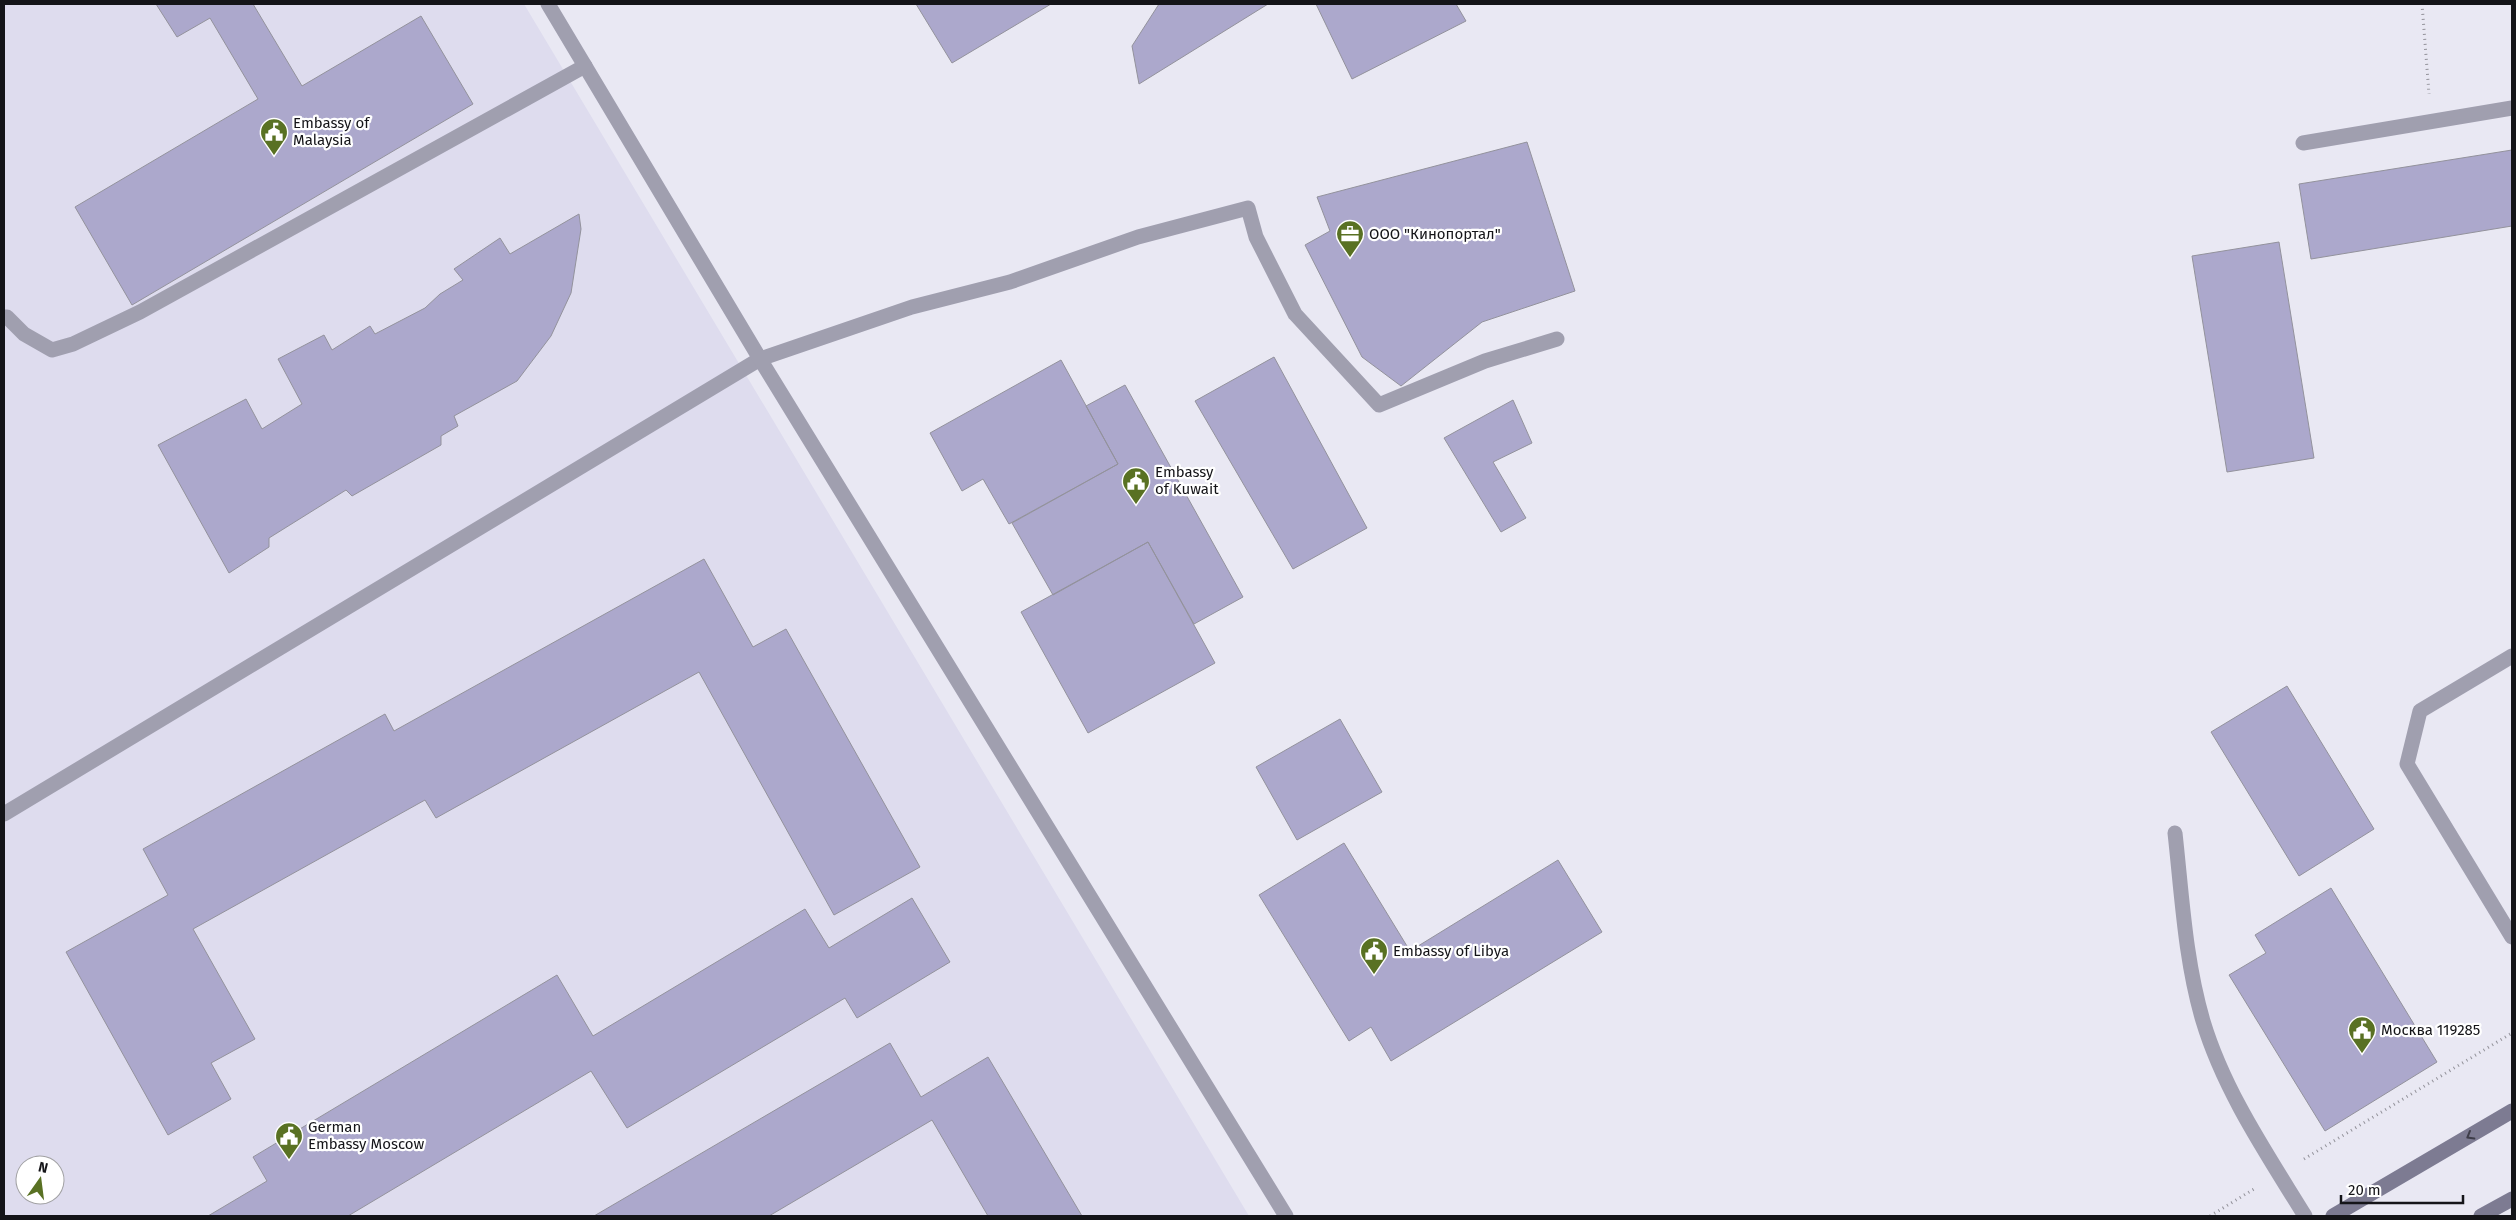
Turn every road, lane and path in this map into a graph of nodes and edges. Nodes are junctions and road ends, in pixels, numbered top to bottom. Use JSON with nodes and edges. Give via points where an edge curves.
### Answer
{"nodes":[{"id":1,"x":548,"y":4,"type":"edge"},
{"id":2,"x":2422,"y":4,"type":"edge"},
{"id":3,"x":585,"y":66,"type":"junction"},
{"id":4,"x":2512,"y":108,"type":"edge"},
{"id":5,"x":2431,"y":122,"type":"junction"},
{"id":6,"x":2303,"y":143,"type":"dead end"},
{"id":7,"x":4,"y":317,"type":"edge"},
{"id":8,"x":1556,"y":340,"type":"dead end"},
{"id":9,"x":760,"y":359,"type":"junction"},
{"id":10,"x":2512,"y":656,"type":"edge"},
{"id":11,"x":4,"y":814,"type":"edge"},
{"id":12,"x":2174,"y":833,"type":"dead end"},
{"id":13,"x":2512,"y":937,"type":"edge"},
{"id":14,"x":2512,"y":1032,"type":"edge"},
{"id":15,"x":2512,"y":1111,"type":"edge"},
{"id":16,"x":2279,"y":1174,"type":"junction"},
{"id":17,"x":2512,"y":1199,"type":"edge"},
{"id":18,"x":1286,"y":1216,"type":"edge"},
{"id":19,"x":2210,"y":1216,"type":"edge"},
{"id":20,"x":2305,"y":1216,"type":"edge"},
{"id":21,"x":2333,"y":1216,"type":"edge"},
{"id":22,"x":2481,"y":1216,"type":"edge"}],
"edges":[{"from":1,"to":3,"type":"street"},
{"from":2,"to":5,"type":"path"},
{"from":3,"to":7,"type":"street","via":[[140,312],[73,344],[52,350],[24,334]]},
{"from":3,"to":9,"type":"street"},
{"from":4,"to":5,"type":"street"},
{"from":5,"to":6,"type":"street"},
{"from":8,"to":9,"type":"street","via":[[1485,361],[1379,405],[1296,314],[1256,236],[1248,208],[1138,237],[1010,282],[912,307]]},
{"from":9,"to":11,"type":"street"},
{"from":9,"to":18,"type":"street"},
{"from":10,"to":13,"type":"street","via":[[2420,711],[2407,764]]},
{"from":12,"to":16,"type":"street","via":[[2188,953],[2203,1023],[2230,1088]]},
{"from":14,"to":16,"type":"path"},
{"from":15,"to":21,"type":"main road","one_way":true},
{"from":16,"to":19,"type":"path"},
{"from":16,"to":20,"type":"street"},
{"from":17,"to":22,"type":"main road"}]}
